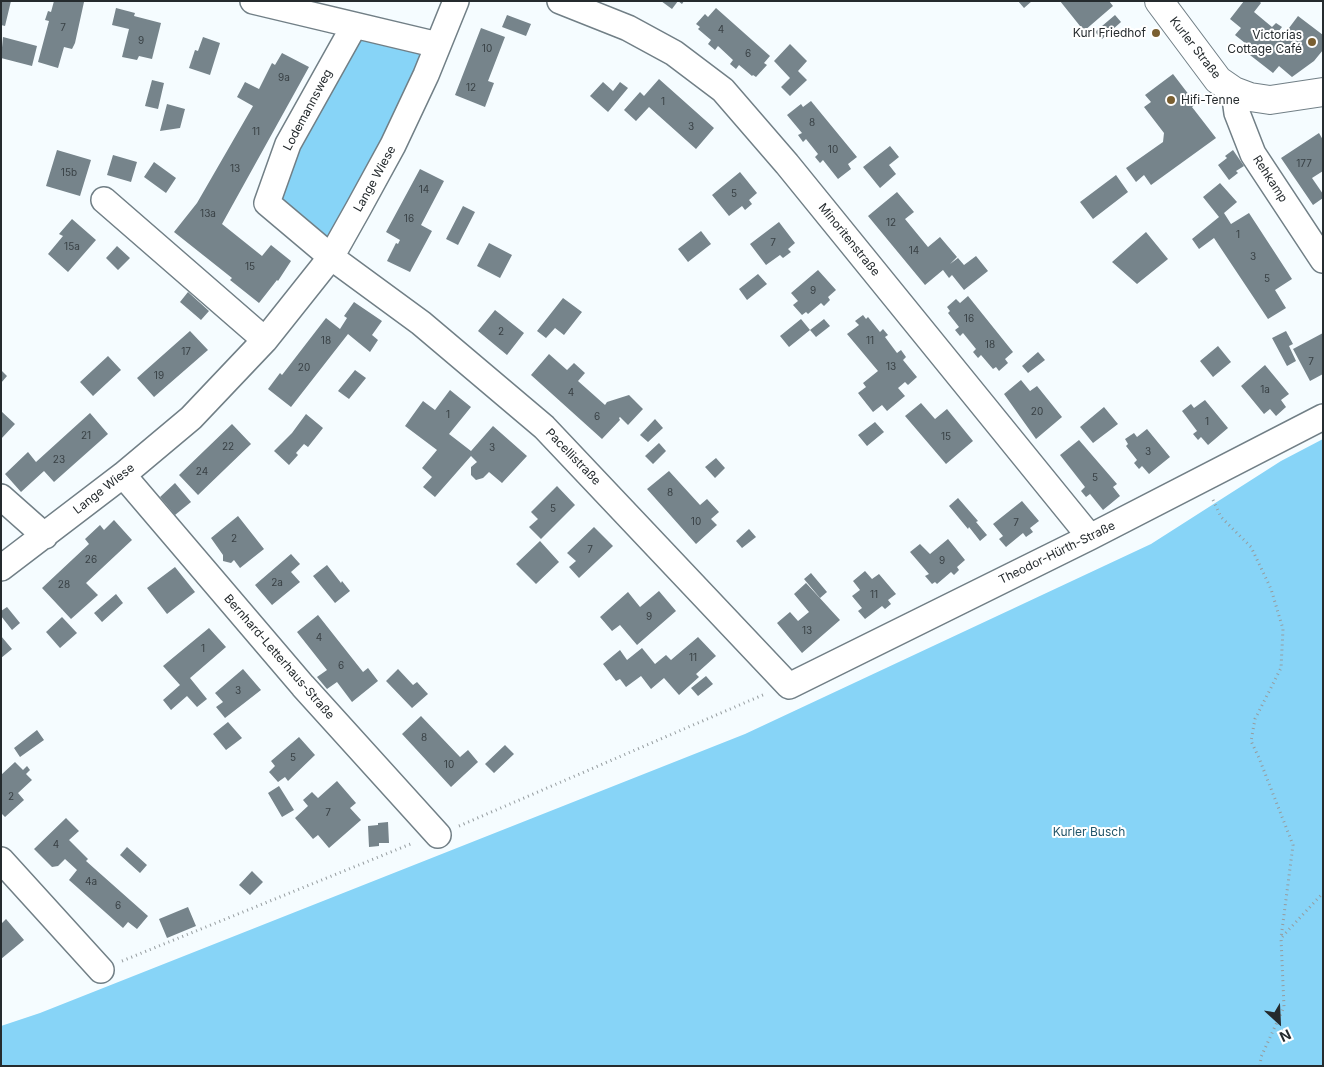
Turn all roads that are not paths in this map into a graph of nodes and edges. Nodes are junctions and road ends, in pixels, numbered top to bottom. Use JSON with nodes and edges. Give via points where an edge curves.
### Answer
{"nodes":[{"id":1,"x":253,"y":1,"type":"edge"},
{"id":2,"x":456,"y":1,"type":"edge"},
{"id":3,"x":560,"y":1,"type":"edge"},
{"id":4,"x":1159,"y":1,"type":"edge"},
{"id":5,"x":354,"y":26,"type":"junction"},
{"id":6,"x":438,"y":45,"type":"junction"},
{"id":7,"x":1234,"y":91,"type":"junction"},
{"id":8,"x":1323,"y":92,"type":"edge"},
{"id":9,"x":104,"y":200,"type":"dead end"},
{"id":10,"x":331,"y":257,"type":"junction"},
{"id":11,"x":1323,"y":260,"type":"edge"},
{"id":12,"x":265,"y":340,"type":"junction"},
{"id":13,"x":1323,"y":417,"type":"edge"},
{"id":14,"x":124,"y":475,"type":"junction"},
{"id":15,"x":1,"y":497,"type":"edge"},
{"id":16,"x":45,"y":536,"type":"junction"},
{"id":17,"x":1090,"y":537,"type":"junction"},
{"id":18,"x":1,"y":568,"type":"edge"},
{"id":19,"x":789,"y":686,"type":"joint"},
{"id":20,"x":438,"y":835,"type":"dead end"},
{"id":21,"x":1,"y":860,"type":"edge"},
{"id":22,"x":101,"y":970,"type":"dead end"}],
"edges":[{"from":1,"to":5,"type":"street"},
{"from":2,"to":6,"type":"street","name":"Lange Wiese"},
{"from":3,"to":17,"type":"street","name":"Minoritenstraße","via":[[636,32],[674,53],[722,90],[787,164]]},
{"from":4,"to":7,"type":"main road","name":"Kurler Straße","via":[[1218,80]]},
{"from":5,"to":6,"type":"street"},
{"from":5,"to":10,"type":"street","name":"Lodemannsweg","via":[[288,144],[267,203]]},
{"from":6,"to":10,"type":"street","name":"Lange Wiese","via":[[393,145]]},
{"from":7,"to":8,"type":"main road","name":"Kurler Straße","via":[[1270,100]]},
{"from":7,"to":11,"type":"street","name":"Rehkamp","via":[[1237,113],[1254,154]]},
{"from":9,"to":12,"type":"street"},
{"from":10,"to":12,"type":"street","name":"Lange Wiese"},
{"from":10,"to":19,"type":"street","name":"Pacellistraße","via":[[421,323],[544,427]]},
{"from":12,"to":14,"type":"street","name":"Lange Wiese","via":[[191,418]]},
{"from":13,"to":17,"type":"street","name":"Theodor-Hürth-Straße"},
{"from":14,"to":16,"type":"street","name":"Lange Wiese"},
{"from":14,"to":20,"type":"street","name":"Bernhard-Letterhaus-Straße","via":[[303,686]]},
{"from":15,"to":16,"type":"street"},
{"from":16,"to":18,"type":"street","name":"Lange Wiese"},
{"from":17,"to":19,"type":"street","name":"Theodor-Hürth-Straße"},
{"from":21,"to":22,"type":"street"}]}
